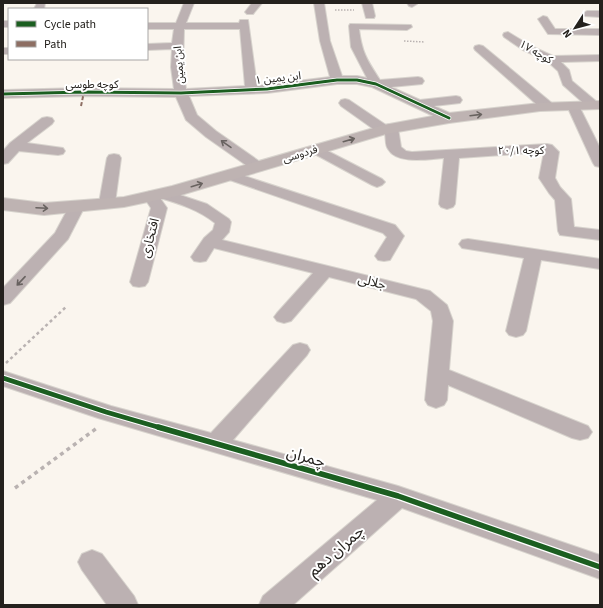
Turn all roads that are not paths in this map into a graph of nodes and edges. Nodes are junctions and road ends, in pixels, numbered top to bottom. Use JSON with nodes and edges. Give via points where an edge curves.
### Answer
{"nodes":[{"id":1,"x":189,"y":3,"type":"edge"},
{"id":2,"x":257,"y":3,"type":"edge"},
{"id":3,"x":319,"y":7,"type":"edge"},
{"id":4,"x":250,"y":12,"type":"dead end"},
{"id":5,"x":600,"y":14,"type":"edge"},
{"id":6,"x":543,"y":19,"type":"dead end"},
{"id":7,"x":148,"y":26,"type":"edge"},
{"id":8,"x":179,"y":27,"type":"junction"},
{"id":9,"x":407,"y":27,"type":"dead end"},
{"id":10,"x":567,"y":32,"type":"junction"},
{"id":11,"x":595,"y":32,"type":"edge"},
{"id":12,"x":508,"y":35,"type":"dead end"},
{"id":13,"x":177,"y":46,"type":"junction"},
{"id":14,"x":148,"y":47,"type":"edge"},
{"id":15,"x":479,"y":48,"type":"dead end"},
{"id":16,"x":600,"y":58,"type":"edge"},
{"id":17,"x":551,"y":59,"type":"junction"},
{"id":18,"x":337,"y":80,"type":"junction"},
{"id":19,"x":418,"y":81,"type":"dead end"},
{"id":20,"x":376,"y":84,"type":"junction"},
{"id":21,"x":251,"y":90,"type":"junction"},
{"id":22,"x":181,"y":93,"type":"junction"},
{"id":23,"x":3,"y":94,"type":"edge"},
{"id":24,"x":456,"y":100,"type":"dead end"},
{"id":25,"x":345,"y":103,"type":"dead end"},
{"id":26,"x":418,"y":104,"type":"junction"},
{"id":27,"x":597,"y":105,"type":"edge"},
{"id":28,"x":573,"y":106,"type":"junction"},
{"id":29,"x":548,"y":107,"type":"junction"},
{"id":30,"x":449,"y":118,"type":"junction"},
{"id":31,"x":47,"y":121,"type":"dead end"},
{"id":32,"x":388,"y":129,"type":"junction"},
{"id":33,"x":15,"y":146,"type":"junction"},
{"id":34,"x":316,"y":149,"type":"junction"},
{"id":35,"x":58,"y":151,"type":"dead end"},
{"id":36,"x":452,"y":153,"type":"junction"},
{"id":37,"x":114,"y":158,"type":"dead end"},
{"id":38,"x":3,"y":160,"type":"edge"},
{"id":39,"x":600,"y":163,"type":"edge"},
{"id":40,"x":258,"y":166,"type":"junction"},
{"id":41,"x":229,"y":175,"type":"junction"},
{"id":42,"x":377,"y":182,"type":"dead end"},
{"id":43,"x":156,"y":195,"type":"junction"},
{"id":44,"x":108,"y":203,"type":"junction"},
{"id":45,"x":3,"y":204,"type":"edge"},
{"id":46,"x":447,"y":204,"type":"dead end"},
{"id":47,"x":77,"y":206,"type":"junction"},
{"id":48,"x":600,"y":235,"type":"edge"},
{"id":49,"x":468,"y":244,"type":"dead end"},
{"id":50,"x":534,"y":254,"type":"junction"},
{"id":51,"x":384,"y":256,"type":"dead end"},
{"id":52,"x":600,"y":264,"type":"edge"},
{"id":53,"x":325,"y":270,"type":"junction"},
{"id":54,"x":139,"y":282,"type":"dead end"},
{"id":55,"x":3,"y":299,"type":"edge"},
{"id":56,"x":284,"y":317,"type":"dead end"},
{"id":57,"x":516,"y":330,"type":"dead end"},
{"id":58,"x":300,"y":350,"type":"dead end"},
{"id":59,"x":438,"y":373,"type":"junction"},
{"id":60,"x":3,"y":378,"type":"edge"},
{"id":61,"x":436,"y":400,"type":"dead end"},
{"id":62,"x":580,"y":432,"type":"dead end"},
{"id":63,"x":215,"y":444,"type":"junction"},
{"id":64,"x":398,"y":496,"type":"junction"},
{"id":65,"x":92,"y":562,"type":"dead end"},
{"id":66,"x":600,"y":567,"type":"edge"},
{"id":67,"x":124,"y":605,"type":"edge"},
{"id":68,"x":273,"y":605,"type":"edge"}],
"edges":[{"from":1,"to":8,"type":"street","name":"ابن یمین"},
{"from":2,"to":4,"type":"street"},
{"from":3,"to":18,"type":"street","via":[[325,41]]},
{"from":5,"to":11,"type":"street","via":[[584,17]]},
{"from":6,"to":10,"type":"street","via":[[552,32]]},
{"from":7,"to":8,"type":"street"},
{"from":8,"to":13,"type":"street","name":"ابن یمین"},
{"from":8,"to":21,"type":"street","via":[[244,24]]},
{"from":9,"to":20,"type":"street","via":[[354,26],[359,55]]},
{"from":10,"to":11,"type":"street"},
{"from":10,"to":16,"type":"street"},
{"from":12,"to":17,"type":"street","name":"۱۷ کوچه","via":[[527,48]]},
{"from":13,"to":14,"type":"street"},
{"from":13,"to":22,"type":"street","name":"ابن یمین"},
{"from":15,"to":29,"type":"street"},
{"from":16,"to":17,"type":"street"},
{"from":17,"to":27,"type":"street","name":"۱۷ کوچه","via":[[563,70],[567,82]]},
{"from":18,"to":20,"type":"street","name":"ابن یمین ۱","via":[[358,80]]},
{"from":18,"to":21,"type":"street","name":"ابن یمین ۱"},
{"from":19,"to":20,"type":"street"},
{"from":20,"to":26,"type":"street"},
{"from":21,"to":22,"type":"street","name":"ابن یمین ۱"},
{"from":22,"to":23,"type":"street","name":"کوچه طوسی"},
{"from":40,"to":22,"type":"street","name":"ابن یمین","one_way":true,"via":[[191,117]]},
{"from":24,"to":26,"type":"street"},
{"from":25,"to":32,"type":"street"},
{"from":26,"to":30,"type":"street"},
{"from":27,"to":28,"type":"main road","name":"فردوسی"},
{"from":28,"to":29,"type":"main road","name":"فردوسی"},
{"from":28,"to":39,"type":"street"},
{"from":30,"to":29,"type":"main road","name":"فردوسی","one_way":true},
{"from":30,"to":32,"type":"main road","name":"فردوسی"},
{"from":31,"to":33,"type":"street"},
{"from":34,"to":32,"type":"main road","name":"فردوسی","one_way":true},
{"from":32,"to":36,"type":"street","name":"کوچه ۲۰/۱","via":[[394,148],[401,154],[412,156]]},
{"from":33,"to":35,"type":"street"},
{"from":33,"to":38,"type":"street"},
{"from":34,"to":40,"type":"main road","name":"فردوسی"},
{"from":34,"to":42,"type":"street"},
{"from":36,"to":46,"type":"street"},
{"from":36,"to":48,"type":"street","name":"کوچه ۲۰/۱","via":[[547,148],[552,152],[547,178],[563,199],[566,231]]},
{"from":37,"to":44,"type":"street"},
{"from":40,"to":41,"type":"main road","name":"فردوسی"},
{"from":43,"to":41,"type":"main road","name":"فردوسی","one_way":true},
{"from":41,"to":51,"type":"street","via":[[389,229],[396,236]]},
{"from":43,"to":44,"type":"main road","name":"فردوسی"},
{"from":43,"to":53,"type":"street","name":"جلالی","via":[[202,207],[223,222],[221,232],[205,249]]},
{"from":43,"to":54,"type":"street","name":"افتخاری","via":[[159,208]]},
{"from":44,"to":47,"type":"main road","name":"فردوسی"},
{"from":45,"to":47,"type":"main road","name":"فردوسی","one_way":true,"via":[[44,209]]},
{"from":47,"to":55,"type":"street","one_way":true,"via":[[62,235]]},
{"from":49,"to":50,"type":"street"},
{"from":50,"to":52,"type":"street"},
{"from":50,"to":57,"type":"street"},
{"from":53,"to":56,"type":"street"},
{"from":53,"to":59,"type":"street","name":"جلالی","via":[[423,296],[440,309],[443,321]]},
{"from":58,"to":63,"type":"street"},
{"from":59,"to":61,"type":"street","name":"جلالی"},
{"from":59,"to":62,"type":"street"},
{"from":60,"to":63,"type":"street","name":"چمران","via":[[114,415]]},
{"from":63,"to":64,"type":"street","name":"چمران"},
{"from":64,"to":66,"type":"street","name":"چمران"},
{"from":64,"to":68,"type":"street","name":"چمران دهم"},
{"from":65,"to":67,"type":"street"}]}
